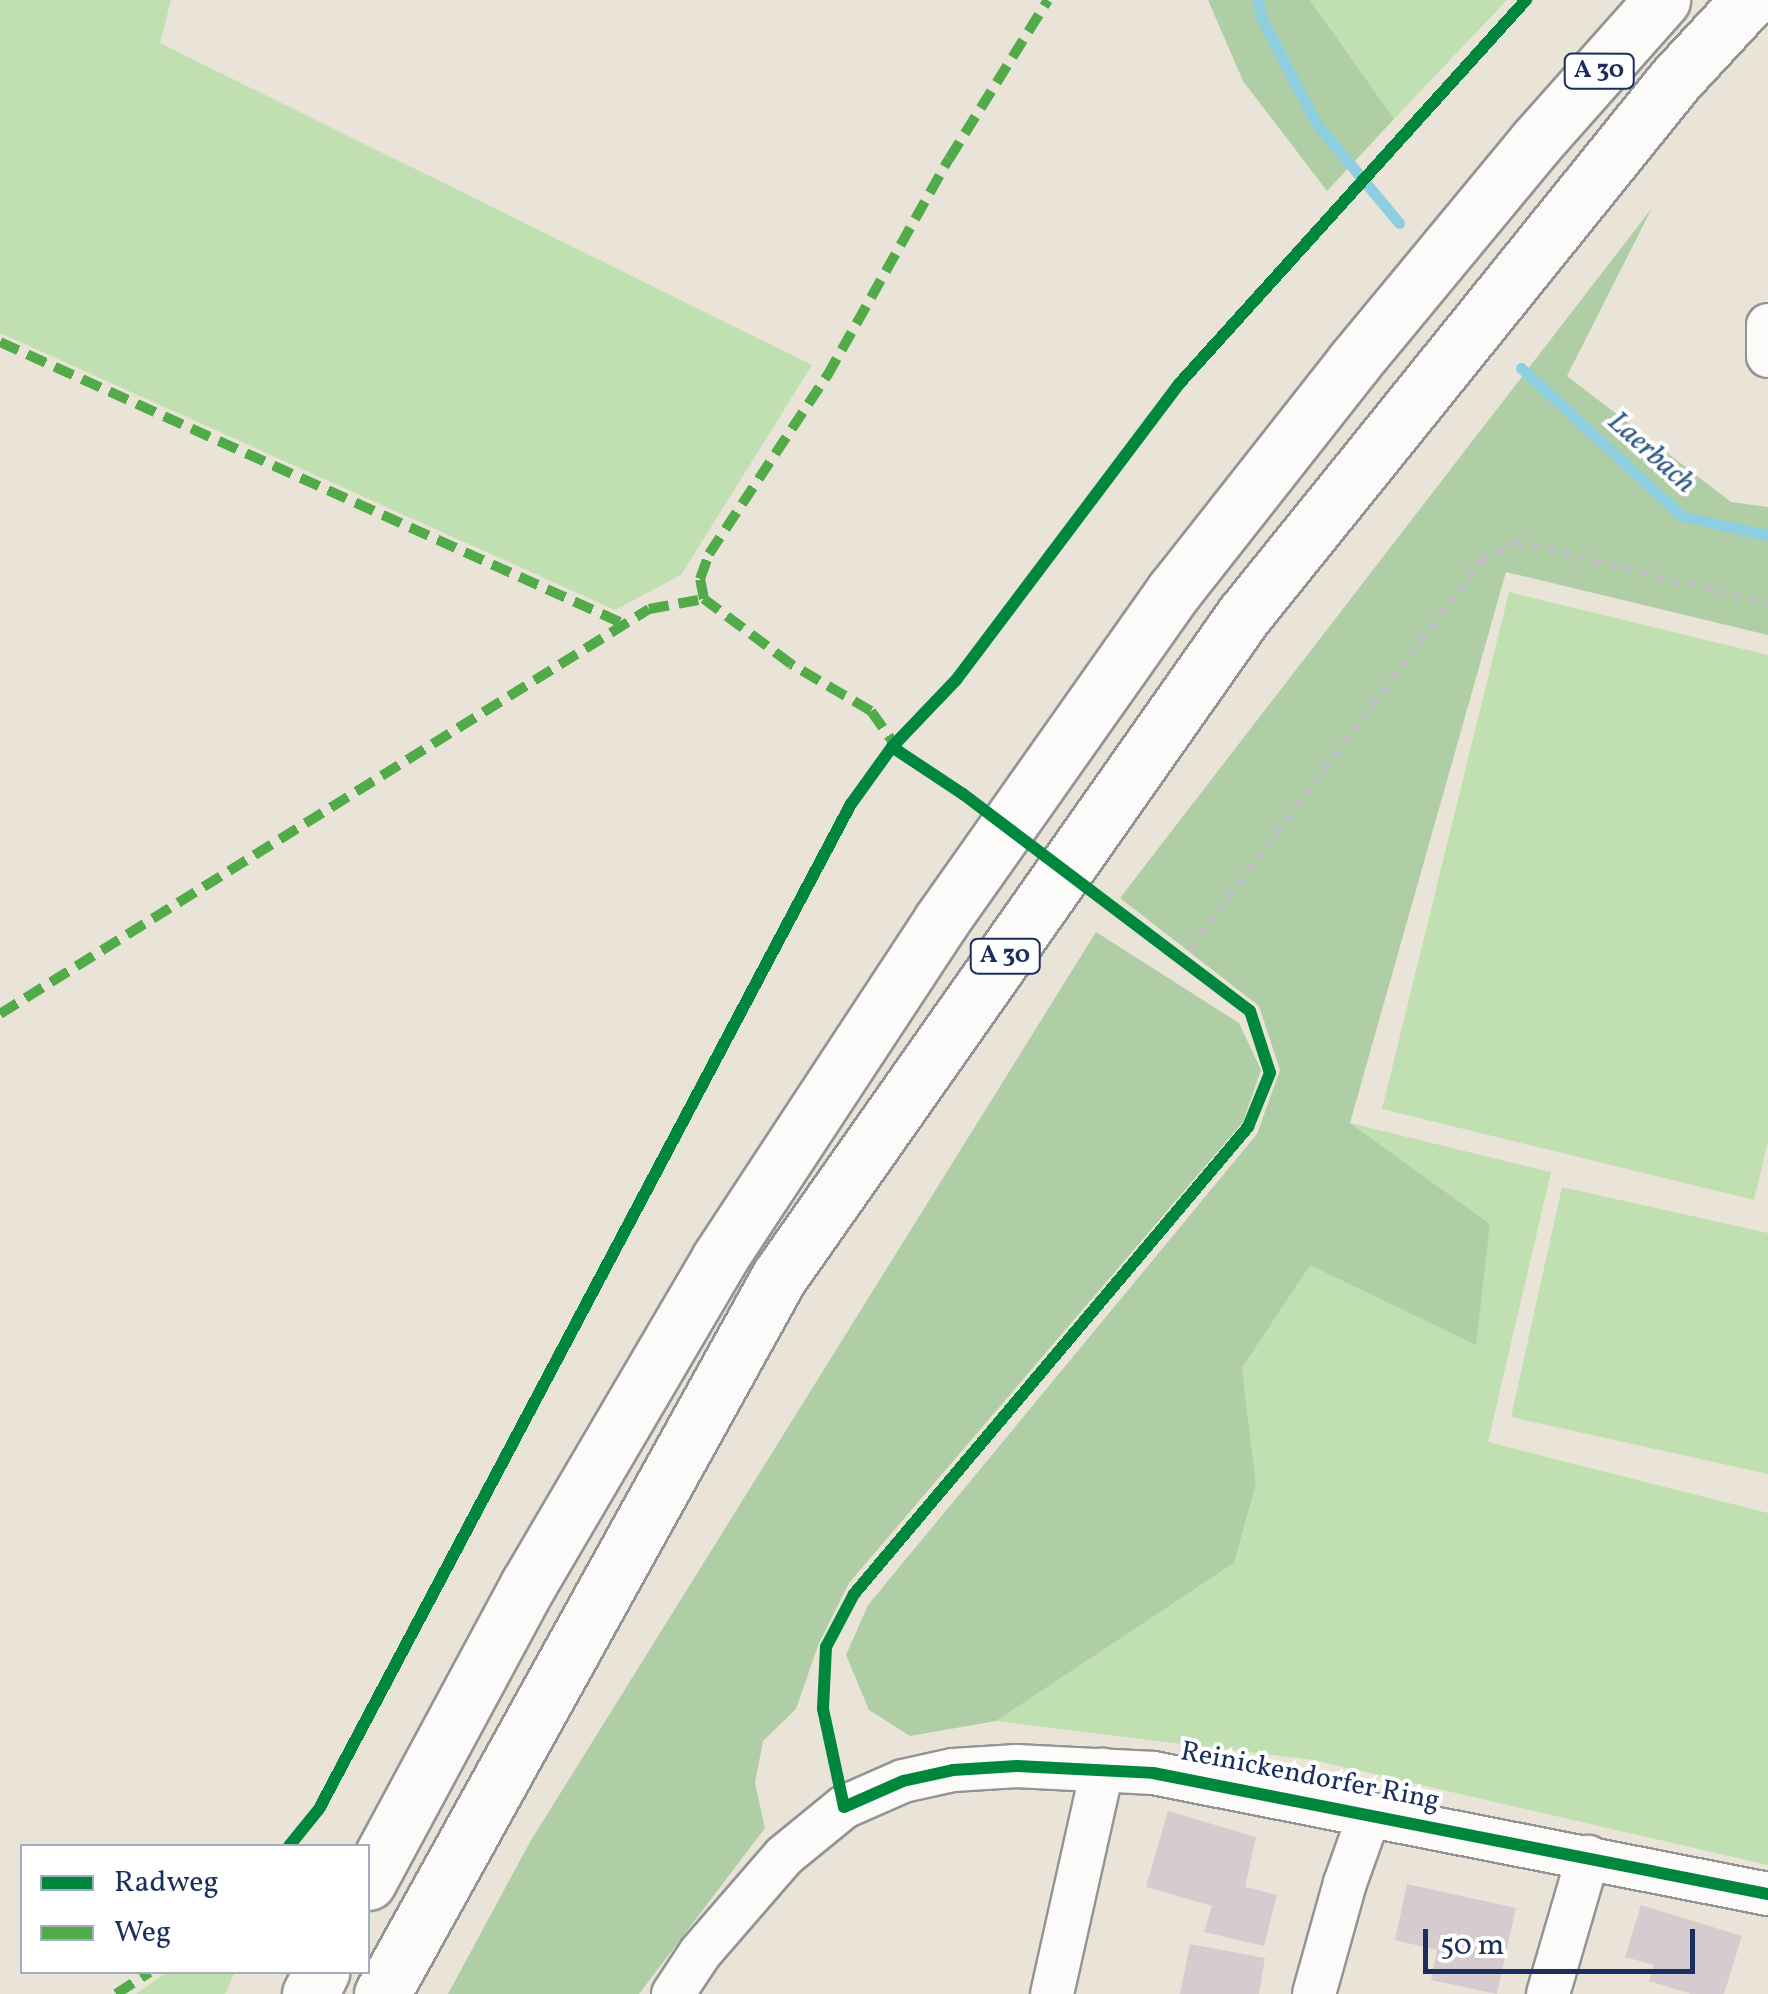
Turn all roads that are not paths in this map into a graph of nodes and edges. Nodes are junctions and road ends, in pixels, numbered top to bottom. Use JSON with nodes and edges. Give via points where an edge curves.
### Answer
{"nodes":[{"id":1,"x":1662,"y":0,"type":"edge"},
{"id":2,"x":1749,"y":0,"type":"edge"},
{"id":3,"x":1768,"y":326,"type":"edge"},
{"id":4,"x":1768,"y":356,"type":"edge"},
{"id":5,"x":1102,"y":1770,"type":"junction"},
{"id":6,"x":1370,"y":1813,"type":"junction"},
{"id":7,"x":1588,"y":1857,"type":"junction"},
{"id":8,"x":370,"y":1878,"type":"edge"},
{"id":9,"x":1768,"y":1894,"type":"edge"},
{"id":10,"x":382,"y":1994,"type":"edge"},
{"id":11,"x":673,"y":1994,"type":"edge"},
{"id":12,"x":1052,"y":1994,"type":"edge"},
{"id":13,"x":1314,"y":1994,"type":"edge"},
{"id":14,"x":1548,"y":1994,"type":"edge"}],
"edges":[{"from":1,"to":8,"type":"highway","number":"A 30","via":[[1536,142],[1174,591],[941,921],[709,1276],[528,1585]]},
{"from":2,"to":10,"type":"highway","number":"A 30","via":[[1675,80],[1244,615],[780,1277]]},
{"from":3,"to":4,"type":"street"},
{"from":5,"to":6,"type":"street","name":"Reinickendorfer Ring","via":[[1153,1773]]},
{"from":5,"to":11,"type":"street","name":"Reinickendorfer Ring","via":[[952,1770],[902,1781],[844,1807],[784,1856]]},
{"from":5,"to":12,"type":"street"},
{"from":6,"to":7,"type":"street","name":"Reinickendorfer Ring"},
{"from":6,"to":13,"type":"street"},
{"from":7,"to":9,"type":"street","name":"Reinickendorfer Ring"},
{"from":7,"to":14,"type":"street"}]}
